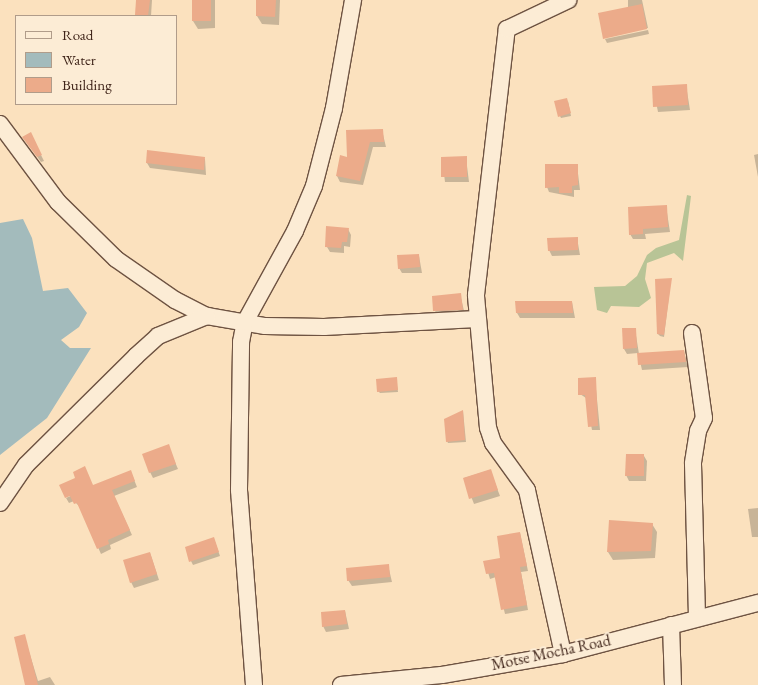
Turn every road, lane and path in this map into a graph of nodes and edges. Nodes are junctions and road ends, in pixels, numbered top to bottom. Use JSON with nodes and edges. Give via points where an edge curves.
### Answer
{"nodes":[{"id":1,"x":353,"y":0,"type":"edge"},
{"id":2,"x":568,"y":0,"type":"edge"},
{"id":3,"x":0,"y":124,"type":"edge"},
{"id":4,"x":207,"y":316,"type":"junction"},
{"id":5,"x":477,"y":319,"type":"junction"},
{"id":6,"x":245,"y":322,"type":"junction"},
{"id":7,"x":692,"y":333,"type":"dead end"},
{"id":8,"x":0,"y":503,"type":"edge"},
{"id":9,"x":758,"y":603,"type":"edge"},
{"id":10,"x":697,"y":618,"type":"junction"},
{"id":11,"x":671,"y":625,"type":"junction"},
{"id":12,"x":563,"y":654,"type":"junction"},
{"id":13,"x":254,"y":685,"type":"edge"},
{"id":14,"x":341,"y":685,"type":"edge"},
{"id":15,"x":673,"y":685,"type":"edge"}],
"edges":[{"from":1,"to":6,"type":"street","via":[[334,108],[316,181],[295,231]]},
{"from":2,"to":5,"type":"street","via":[[507,29],[479,260]]},
{"from":3,"to":4,"type":"street","via":[[58,202],[116,259],[176,300]]},
{"from":4,"to":6,"type":"street"},
{"from":4,"to":8,"type":"street","via":[[158,336],[32,458]]},
{"from":5,"to":6,"type":"street","via":[[324,327]]},
{"from":5,"to":12,"type":"street","via":[[488,428],[494,443],[527,490]]},
{"from":6,"to":13,"type":"street","via":[[239,370],[239,490]]},
{"from":7,"to":10,"type":"street","via":[[704,418],[698,431],[693,464]]},
{"from":9,"to":10,"type":"street","name":"Motse Mocha Road"},
{"from":10,"to":11,"type":"street","name":"Motse Mocha Road"},
{"from":11,"to":12,"type":"street","name":"Motse Mocha Road"},
{"from":11,"to":15,"type":"street"},
{"from":12,"to":14,"type":"street","name":"Motse Mocha Road","via":[[442,674]]}]}
